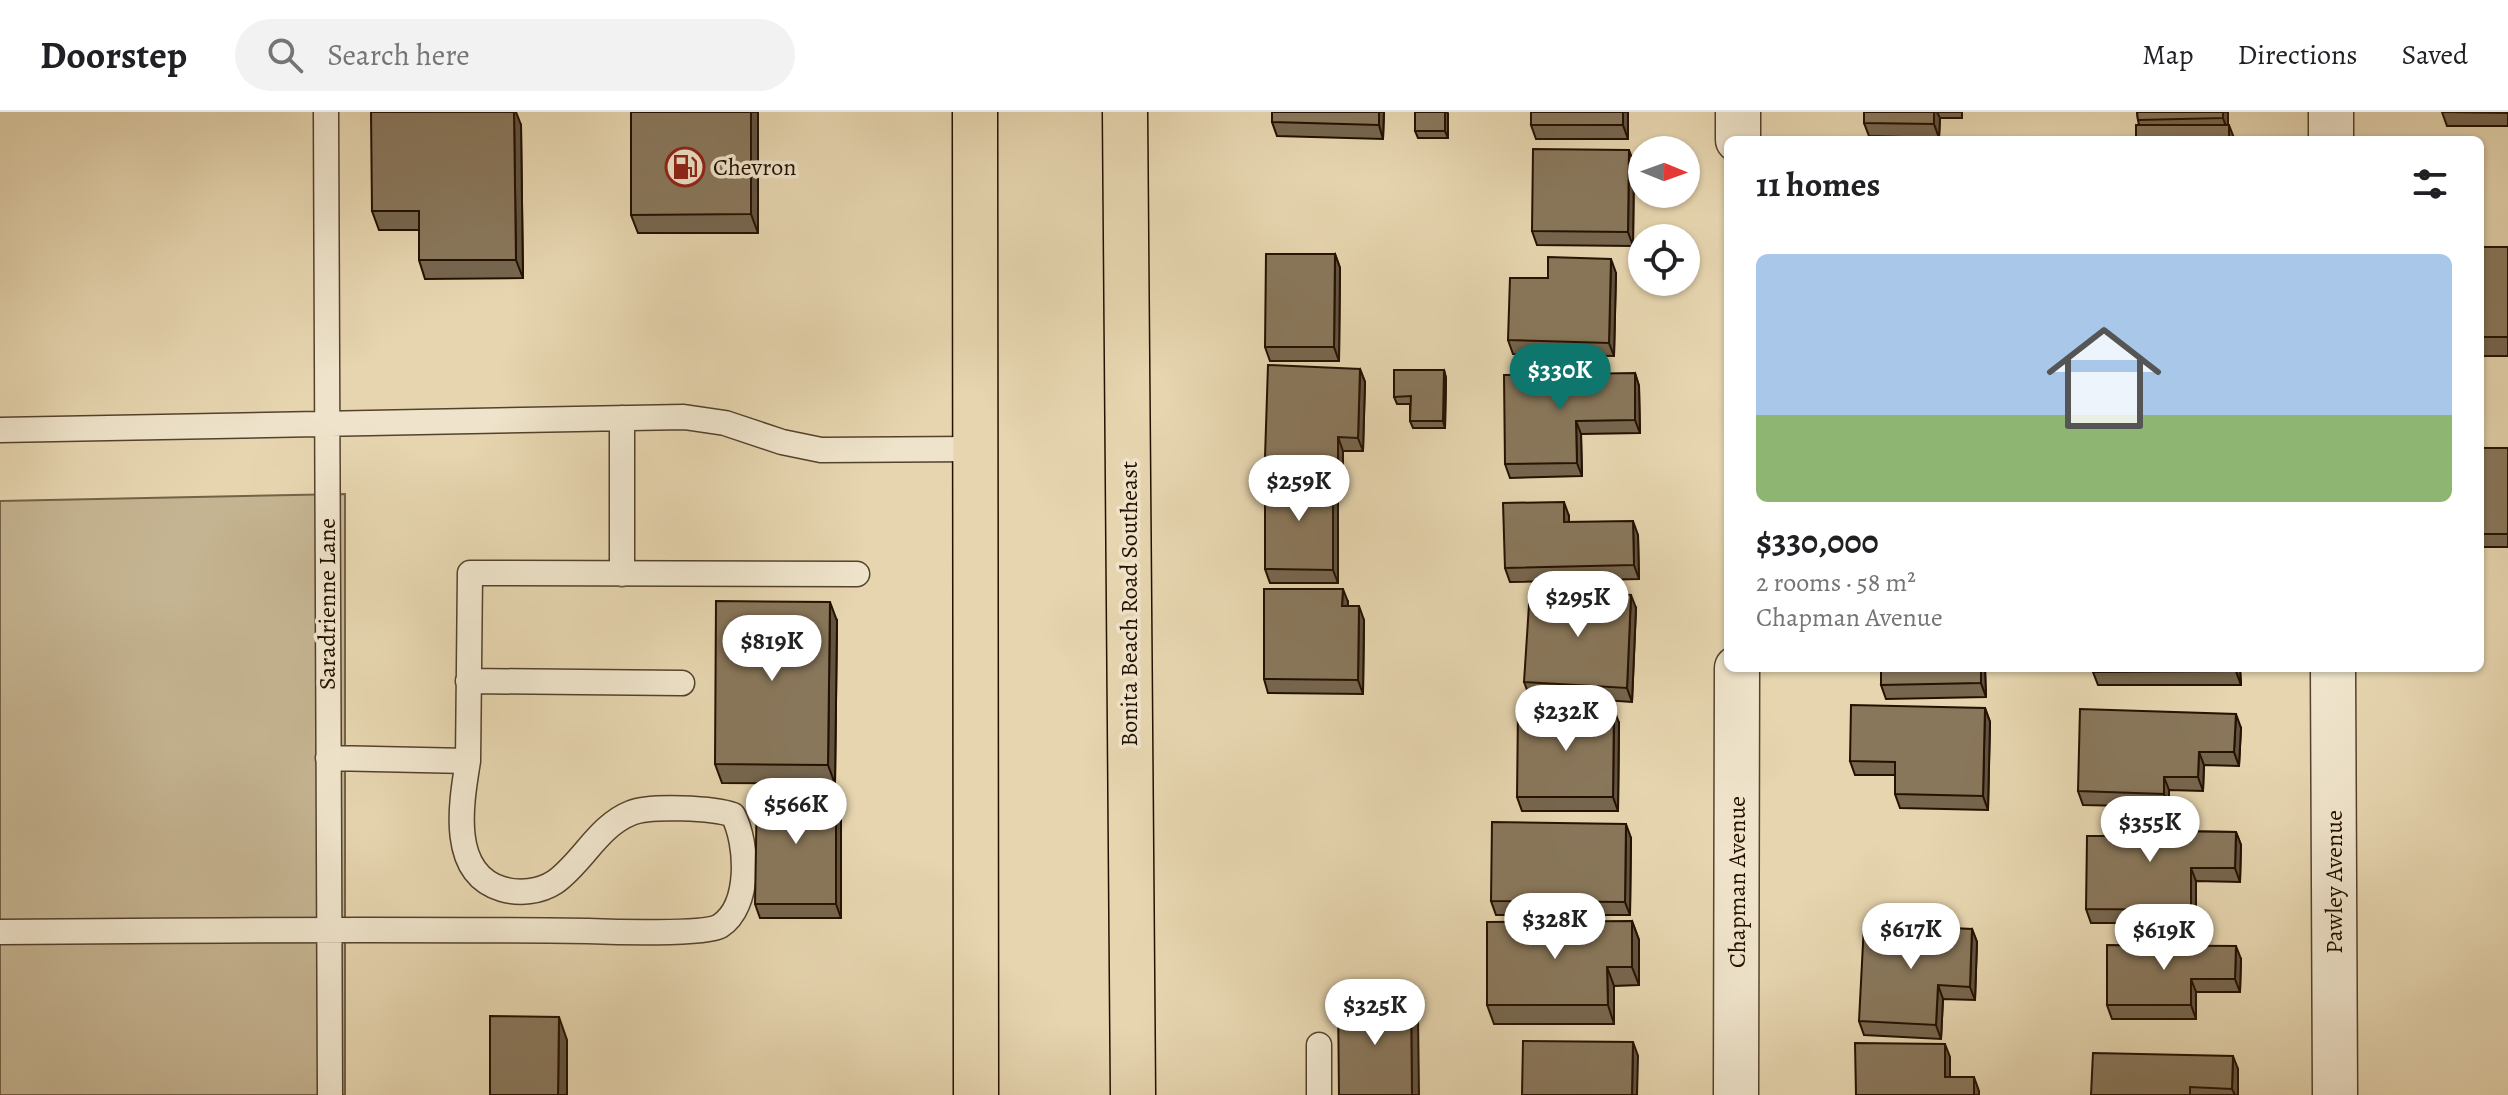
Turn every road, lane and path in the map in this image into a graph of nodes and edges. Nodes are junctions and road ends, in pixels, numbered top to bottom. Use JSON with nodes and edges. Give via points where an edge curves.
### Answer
{"nodes":[{"id":1,"x":326,"y":112,"type":"edge"},
{"id":2,"x":975,"y":112,"type":"edge"},
{"id":3,"x":1125,"y":112,"type":"edge"},
{"id":4,"x":1738,"y":112,"type":"edge"},
{"id":5,"x":2331,"y":112,"type":"edge"},
{"id":6,"x":1738,"y":136,"type":"edge"},
{"id":7,"x":2331,"y":136,"type":"edge"},
{"id":8,"x":622,"y":418,"type":"junction"},
{"id":9,"x":326,"y":424,"type":"junction"},
{"id":10,"x":0,"y":430,"type":"edge"},
{"id":11,"x":974,"y":449,"type":"junction"},
{"id":12,"x":622,"y":574,"type":"junction"},
{"id":13,"x":857,"y":574,"type":"dead end"},
{"id":14,"x":1737,"y":672,"type":"edge"},
{"id":15,"x":2333,"y":672,"type":"edge"},
{"id":16,"x":468,"y":681,"type":"junction"},
{"id":17,"x":682,"y":683,"type":"dead end"},
{"id":18,"x":328,"y":758,"type":"junction"},
{"id":19,"x":468,"y":761,"type":"junction"},
{"id":20,"x":329,"y":928,"type":"junction"},
{"id":21,"x":0,"y":932,"type":"edge"},
{"id":22,"x":1319,"y":1045,"type":"dead end"},
{"id":23,"x":330,"y":1095,"type":"edge"},
{"id":24,"x":976,"y":1095,"type":"edge"},
{"id":25,"x":1133,"y":1095,"type":"edge"},
{"id":26,"x":1319,"y":1095,"type":"edge"},
{"id":27,"x":1736,"y":1095,"type":"edge"},
{"id":28,"x":2335,"y":1095,"type":"edge"}],
"edges":[{"from":1,"to":9,"type":"lane","name":"Saradrienne Lane"},
{"from":2,"to":11,"type":"main road"},
{"from":3,"to":25,"type":"main road","name":"Bonita Beach Road Southeast"},
{"from":4,"to":6,"type":"street"},
{"from":5,"to":7,"type":"street"},
{"from":8,"to":9,"type":"lane"},
{"from":8,"to":11,"type":"lane","via":[[684,417],[725,423],[821,450]]},
{"from":8,"to":12,"type":"lane"},
{"from":9,"to":10,"type":"lane"},
{"from":9,"to":18,"type":"lane","name":"Saradrienne Lane"},
{"from":11,"to":24,"type":"main road"},
{"from":12,"to":13,"type":"lane"},
{"from":12,"to":16,"type":"lane","via":[[470,573]]},
{"from":14,"to":27,"type":"street","name":"Chapman Avenue"},
{"from":15,"to":28,"type":"street","name":"Pawley Avenue"},
{"from":16,"to":17,"type":"lane"},
{"from":16,"to":19,"type":"lane"},
{"from":18,"to":19,"type":"lane"},
{"from":18,"to":20,"type":"lane","name":"Saradrienne Lane"},
{"from":19,"to":20,"type":"lane","via":[[461,835],[468,861],[479,878],[494,887],[531,891],[554,883],[602,833],[636,811],[718,809],[733,815],[743,846],[743,894],[733,916],[717,928],[642,932]]},
{"from":20,"to":21,"type":"lane"},
{"from":20,"to":23,"type":"lane","name":"Saradrienne Lane"},
{"from":22,"to":26,"type":"lane"}]}
